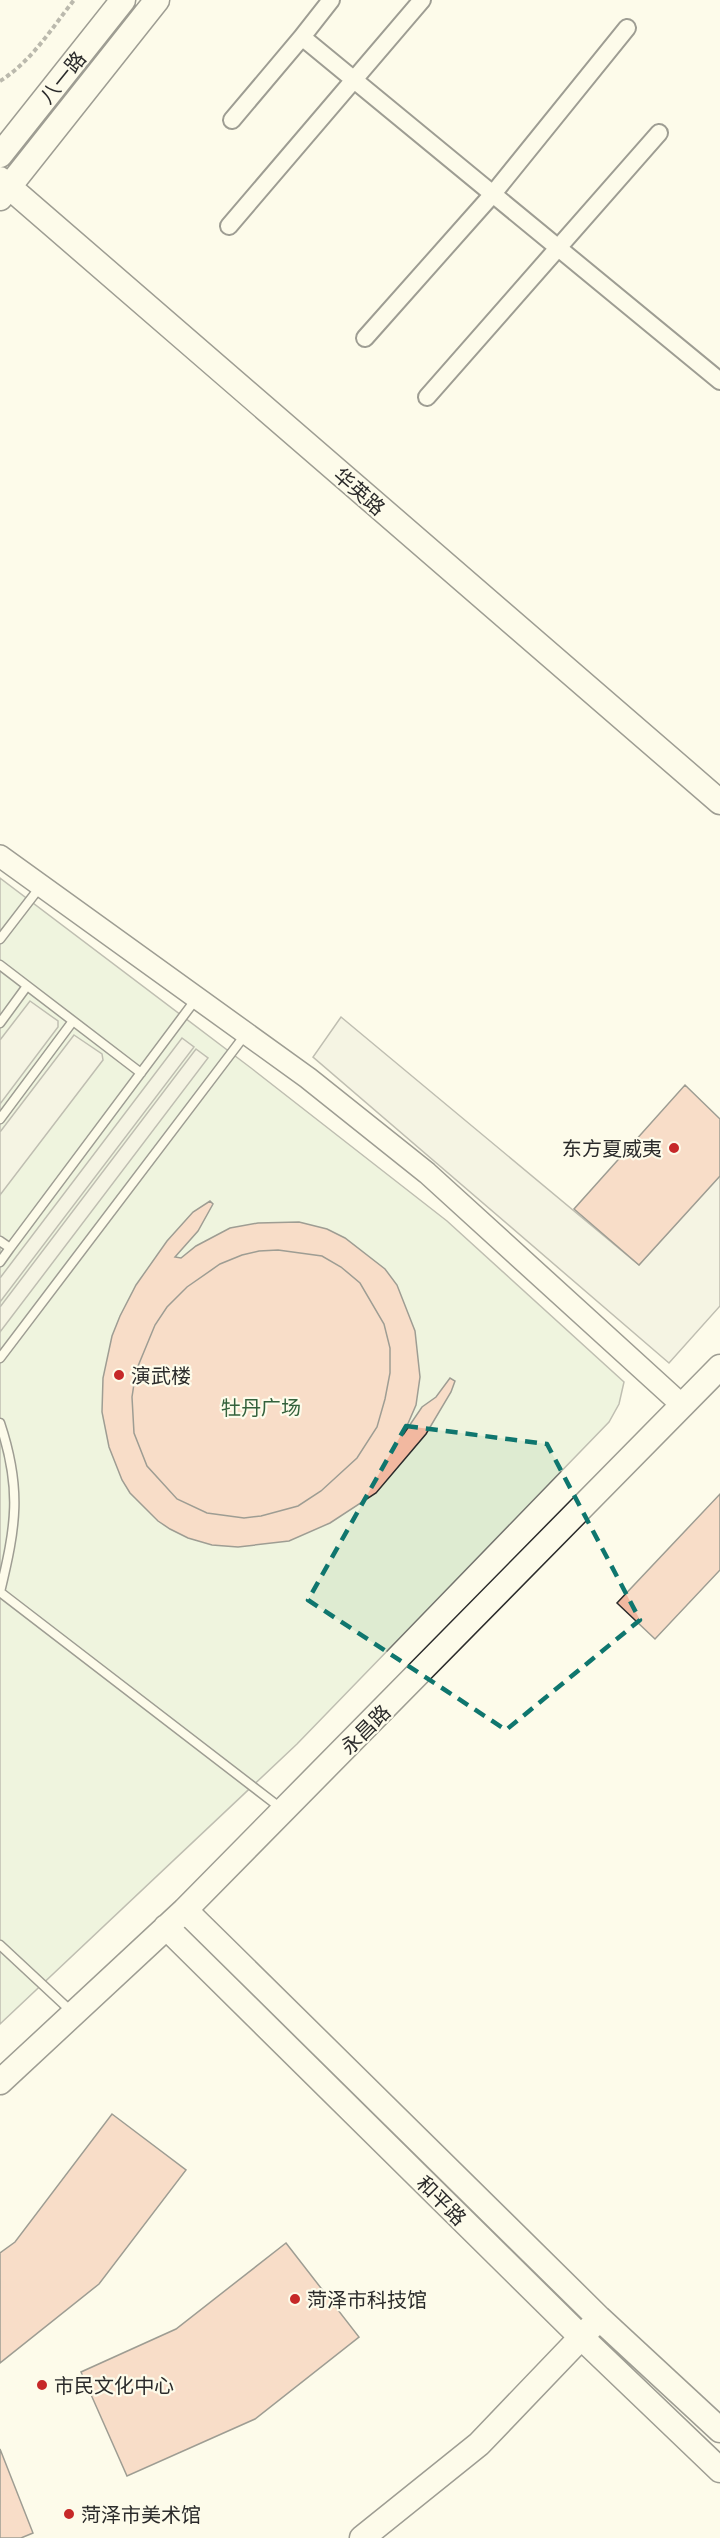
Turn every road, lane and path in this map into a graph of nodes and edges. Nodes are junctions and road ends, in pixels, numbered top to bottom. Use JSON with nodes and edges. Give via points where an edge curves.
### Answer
{"nodes":[{"id":1,"x":74,"y":0,"type":"edge"},
{"id":2,"x":123,"y":0,"type":"edge"},
{"id":3,"x":157,"y":0,"type":"edge"},
{"id":4,"x":331,"y":0,"type":"edge"},
{"id":5,"x":422,"y":0,"type":"edge"},
{"id":6,"x":627,"y":28,"type":"dead end"},
{"id":7,"x":302,"y":37,"type":"junction"},
{"id":8,"x":354,"y":80,"type":"junction"},
{"id":9,"x":0,"y":81,"type":"edge"},
{"id":10,"x":232,"y":120,"type":"dead end"},
{"id":11,"x":659,"y":133,"type":"dead end"},
{"id":12,"x":0,"y":155,"type":"edge"},
{"id":13,"x":0,"y":179,"type":"edge"},
{"id":14,"x":492,"y":195,"type":"junction"},
{"id":15,"x":0,"y":198,"type":"edge"},
{"id":16,"x":229,"y":226,"type":"dead end"},
{"id":17,"x":558,"y":247,"type":"junction"},
{"id":18,"x":365,"y":338,"type":"dead end"},
{"id":19,"x":720,"y":381,"type":"edge"},
{"id":20,"x":427,"y":397,"type":"dead end"},
{"id":21,"x":720,"y":802,"type":"edge"},
{"id":22,"x":0,"y":856,"type":"edge"},
{"id":23,"x":40,"y":887,"type":"junction"},
{"id":24,"x":0,"y":939,"type":"edge"},
{"id":25,"x":0,"y":965,"type":"edge"},
{"id":26,"x":27,"y":986,"type":"junction"},
{"id":27,"x":196,"y":999,"type":"junction"},
{"id":28,"x":73,"y":1021,"type":"junction"},
{"id":29,"x":0,"y":1023,"type":"edge"},
{"id":30,"x":245,"y":1035,"type":"junction"},
{"id":31,"x":141,"y":1073,"type":"junction"},
{"id":32,"x":0,"y":1119,"type":"edge"},
{"id":33,"x":0,"y":1241,"type":"edge"},
{"id":34,"x":10,"y":1248,"type":"junction"},
{"id":35,"x":0,"y":1262,"type":"edge"},
{"id":36,"x":0,"y":1358,"type":"edge"},
{"id":37,"x":720,"y":1367,"type":"edge"},
{"id":38,"x":683,"y":1406,"type":"junction"},
{"id":39,"x":0,"y":1423,"type":"edge"},
{"id":40,"x":0,"y":1592,"type":"edge"},
{"id":41,"x":284,"y":1811,"type":"junction"},
{"id":42,"x":185,"y":1910,"type":"junction"},
{"id":43,"x":166,"y":1928,"type":"junction"},
{"id":44,"x":0,"y":1945,"type":"edge"},
{"id":45,"x":74,"y":2014,"type":"junction"},
{"id":46,"x":0,"y":2082,"type":"edge"},
{"id":47,"x":599,"y":2318,"type":"junction"},
{"id":48,"x":581,"y":2337,"type":"junction"},
{"id":49,"x":720,"y":2430,"type":"edge"},
{"id":50,"x":720,"y":2470,"type":"edge"},
{"id":51,"x":362,"y":2538,"type":"edge"}],
"edges":[{"from":1,"to":9,"type":"path","via":[[27,60]]},
{"from":2,"to":12,"type":"main road","name":"八一路"},
{"from":3,"to":15,"type":"main road"},
{"from":4,"to":7,"type":"street"},
{"from":5,"to":8,"type":"street"},
{"from":6,"to":14,"type":"street"},
{"from":7,"to":8,"type":"street"},
{"from":7,"to":10,"type":"street"},
{"from":8,"to":14,"type":"street"},
{"from":8,"to":16,"type":"street"},
{"from":11,"to":17,"type":"street"},
{"from":13,"to":21,"type":"main road","name":"华英路"},
{"from":14,"to":17,"type":"street"},
{"from":14,"to":18,"type":"street"},
{"from":17,"to":19,"type":"street"},
{"from":17,"to":20,"type":"street"},
{"from":22,"to":23,"type":"street"},
{"from":23,"to":24,"type":"lane"},
{"from":23,"to":27,"type":"street"},
{"from":25,"to":26,"type":"lane"},
{"from":26,"to":28,"type":"lane"},
{"from":26,"to":29,"type":"lane"},
{"from":27,"to":30,"type":"street"},
{"from":27,"to":31,"type":"lane"},
{"from":28,"to":31,"type":"lane"},
{"from":28,"to":32,"type":"lane"},
{"from":30,"to":36,"type":"lane"},
{"from":30,"to":38,"type":"street","via":[[308,1078],[427,1173]]},
{"from":31,"to":34,"type":"lane"},
{"from":33,"to":34,"type":"lane"},
{"from":34,"to":35,"type":"lane"},
{"from":37,"to":38,"type":"main road","name":"永昌路"},
{"from":38,"to":41,"type":"main road","name":"永昌路"},
{"from":39,"to":40,"type":"lane","via":[[16,1488],[14,1534]]},
{"from":40,"to":41,"type":"lane"},
{"from":41,"to":42,"type":"main road","name":"永昌路"},
{"from":42,"to":43,"type":"main road","name":"永昌路"},
{"from":42,"to":47,"type":"main road","name":"和平路"},
{"from":43,"to":45,"type":"main road","name":"永昌路"},
{"from":43,"to":48,"type":"main road","name":"和平路"},
{"from":44,"to":45,"type":"lane"},
{"from":45,"to":46,"type":"main road","name":"永昌路"},
{"from":47,"to":48,"type":"main road"},
{"from":47,"to":49,"type":"main road","name":"和平路"},
{"from":48,"to":50,"type":"main road","name":"和平路"},
{"from":48,"to":51,"type":"main road","via":[[479,2445]]}]}
